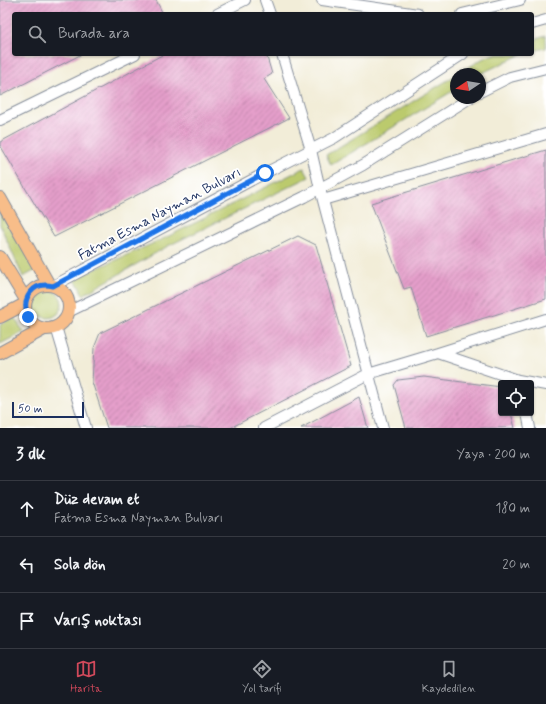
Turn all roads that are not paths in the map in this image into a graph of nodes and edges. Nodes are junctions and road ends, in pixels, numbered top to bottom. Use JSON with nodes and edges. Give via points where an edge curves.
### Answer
{"nodes":[{"id":1,"x":245,"y":0,"type":"edge"},
{"id":2,"x":265,"y":0,"type":"edge"},
{"id":3,"x":322,"y":0,"type":"edge"},
{"id":4,"x":520,"y":0,"type":"edge"},
{"id":5,"x":221,"y":12,"type":"edge"},
{"id":6,"x":269,"y":12,"type":"edge"},
{"id":7,"x":404,"y":12,"type":"edge"},
{"id":8,"x":470,"y":12,"type":"edge"},
{"id":9,"x":546,"y":20,"type":"edge"},
{"id":10,"x":534,"y":23,"type":"edge"},
{"id":11,"x":131,"y":56,"type":"edge"},
{"id":12,"x":283,"y":56,"type":"edge"},
{"id":13,"x":461,"y":56,"type":"edge"},
{"id":14,"x":546,"y":68,"type":"edge"},
{"id":15,"x":486,"y":89,"type":"edge"},
{"id":16,"x":460,"y":104,"type":"edge"},
{"id":17,"x":0,"y":120,"type":"edge"},
{"id":18,"x":546,"y":134,"type":"edge"},
{"id":19,"x":311,"y":150,"type":"junction"},
{"id":20,"x":320,"y":189,"type":"junction"},
{"id":21,"x":0,"y":198,"type":"edge"},
{"id":22,"x":323,"y":200,"type":"junction"},
{"id":23,"x":0,"y":257,"type":"edge"},
{"id":24,"x":51,"y":286,"type":"junction"},
{"id":25,"x":26,"y":302,"type":"junction"},
{"id":26,"x":68,"y":312,"type":"junction"},
{"id":27,"x":0,"y":317,"type":"edge"},
{"id":28,"x":546,"y":319,"type":"edge"},
{"id":29,"x":50,"y":328,"type":"junction"},
{"id":30,"x":438,"y":353,"type":"junction"},
{"id":31,"x":0,"y":354,"type":"edge"},
{"id":32,"x":368,"y":374,"type":"junction"},
{"id":33,"x":513,"y":380,"type":"edge"},
{"id":34,"x":534,"y":384,"type":"edge"},
{"id":35,"x":546,"y":385,"type":"edge"},
{"id":36,"x":527,"y":416,"type":"edge"},
{"id":37,"x":86,"y":428,"type":"edge"},
{"id":38,"x":264,"y":428,"type":"edge"},
{"id":39,"x":383,"y":428,"type":"edge"},
{"id":40,"x":530,"y":428,"type":"edge"}],
"edges":[{"from":1,"to":5,"type":"street"},
{"from":2,"to":6,"type":"street"},
{"from":3,"to":7,"type":"street"},
{"from":4,"to":8,"type":"street"},
{"from":9,"to":10,"type":"street"},
{"from":11,"to":17,"type":"street"},
{"from":12,"to":19,"type":"street"},
{"from":13,"to":19,"type":"street","name":"Fatma Esma Nayman Bulvarı","via":[[334,138]]},
{"from":14,"to":15,"type":"street","via":[[510,76]]},
{"from":16,"to":20,"type":"street"},
{"from":18,"to":22,"type":"street"},
{"from":19,"to":20,"type":"street"},
{"from":19,"to":24,"type":"street","name":"Fatma Esma Nayman Bulvarı"},
{"from":20,"to":22,"type":"street"},
{"from":20,"to":26,"type":"street"},
{"from":21,"to":24,"type":"main road"},
{"from":22,"to":32,"type":"street"},
{"from":23,"to":25,"type":"main road"},
{"from":24,"to":25,"type":"main road","via":[[35,288]]},
{"from":24,"to":26,"type":"main road","via":[[64,293],[69,305]]},
{"from":25,"to":27,"type":"main road"},
{"from":25,"to":29,"type":"main road","via":[[25,311],[37,327]]},
{"from":26,"to":29,"type":"main road","via":[[62,323]]},
{"from":28,"to":30,"type":"street"},
{"from":29,"to":31,"type":"main road"},
{"from":29,"to":37,"type":"street"},
{"from":30,"to":32,"type":"street"},
{"from":30,"to":33,"type":"street"},
{"from":32,"to":38,"type":"street"},
{"from":32,"to":39,"type":"street"},
{"from":34,"to":35,"type":"street"},
{"from":36,"to":40,"type":"street"}]}
